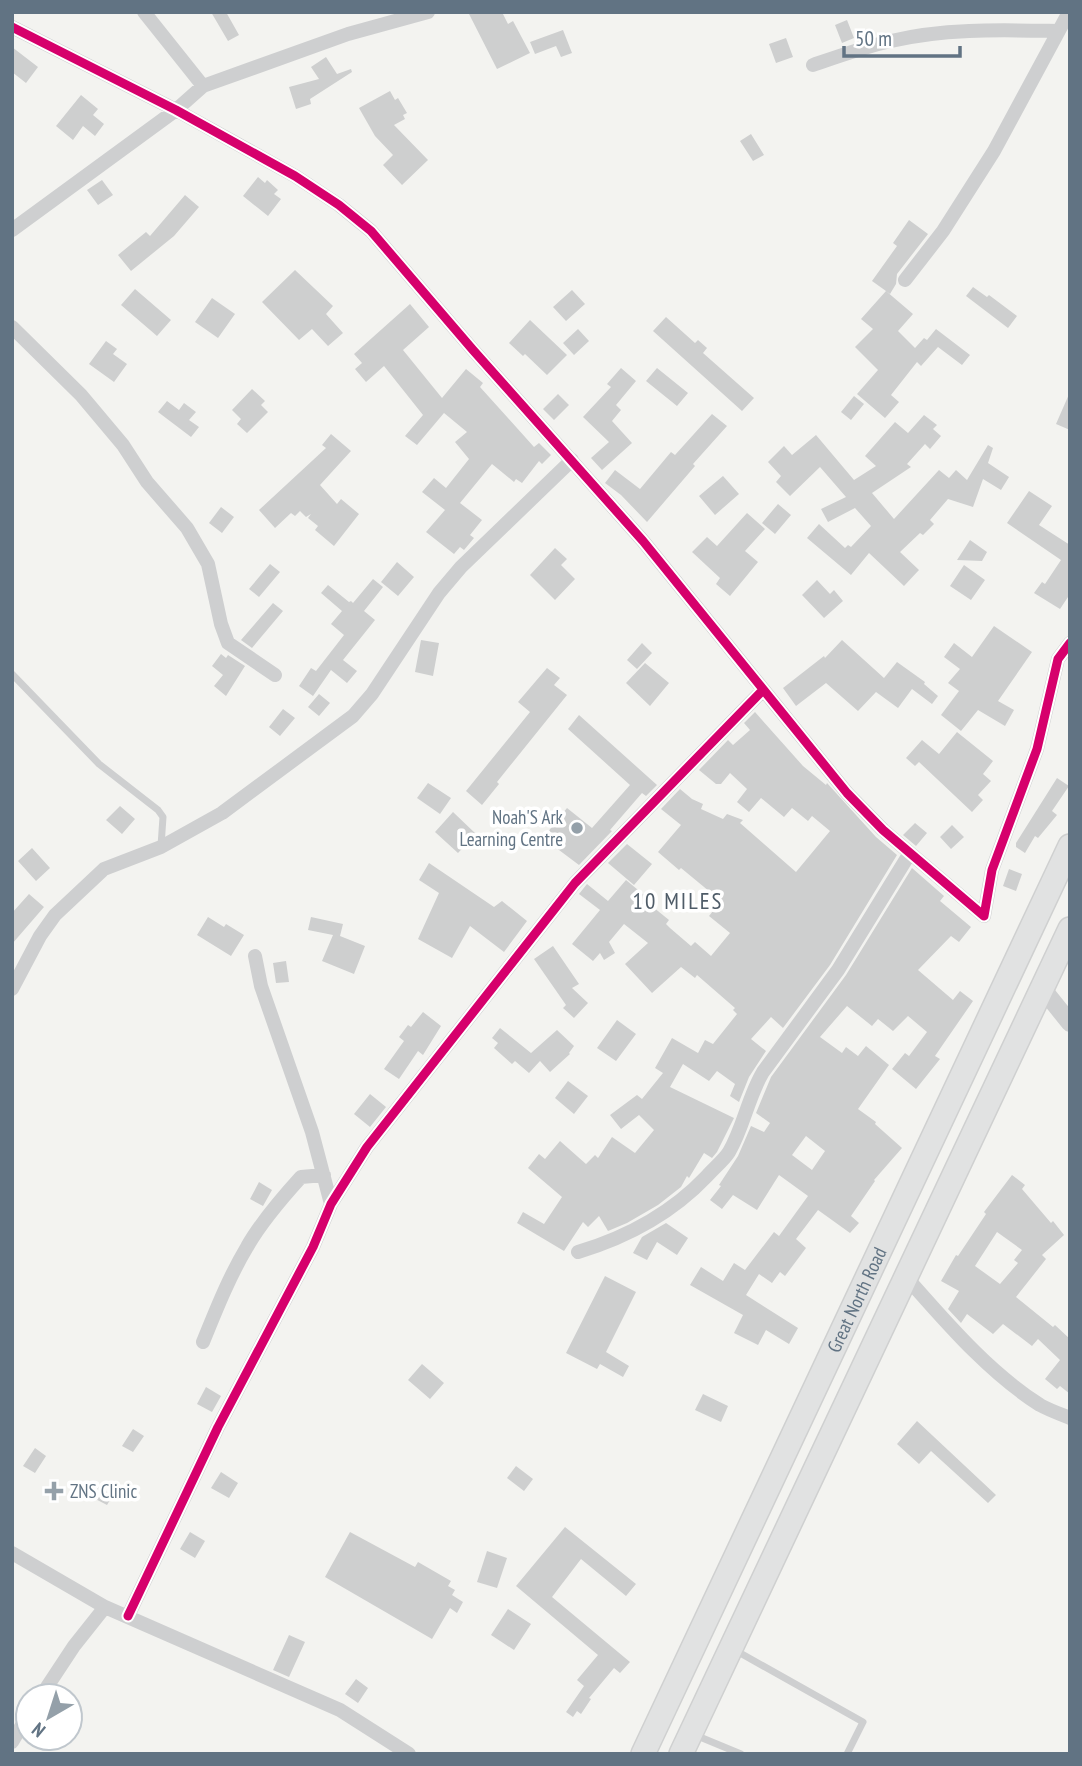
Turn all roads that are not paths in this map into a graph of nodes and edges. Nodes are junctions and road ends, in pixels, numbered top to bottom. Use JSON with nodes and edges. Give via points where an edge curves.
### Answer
{"nodes":[{"id":1,"x":144,"y":12,"type":"edge"},
{"id":2,"x":428,"y":12,"type":"edge"},
{"id":3,"x":1069,"y":12,"type":"edge"},
{"id":4,"x":12,"y":27,"type":"edge"},
{"id":5,"x":1058,"y":31,"type":"junction"},
{"id":6,"x":813,"y":65,"type":"dead end"},
{"id":7,"x":203,"y":86,"type":"junction"},
{"id":8,"x":176,"y":110,"type":"junction"},
{"id":9,"x":12,"y":230,"type":"edge"},
{"id":10,"x":905,"y":280,"type":"dead end"},
{"id":11,"x":12,"y":327,"type":"edge"},
{"id":12,"x":572,"y":460,"type":"junction"},
{"id":13,"x":1070,"y":643,"type":"edge"},
{"id":14,"x":12,"y":674,"type":"edge"},
{"id":15,"x":275,"y":675,"type":"dead end"},
{"id":16,"x":763,"y":690,"type":"junction"},
{"id":17,"x":1070,"y":846,"type":"edge"},
{"id":18,"x":161,"y":847,"type":"junction"},
{"id":19,"x":910,"y":852,"type":"junction"},
{"id":20,"x":1070,"y":929,"type":"edge"},
{"id":21,"x":255,"y":956,"type":"dead end"},
{"id":22,"x":1042,"y":988,"type":"junction"},
{"id":23,"x":12,"y":989,"type":"edge"},
{"id":24,"x":1070,"y":1023,"type":"edge"},
{"id":25,"x":324,"y":1175,"type":"junction"},
{"id":26,"x":331,"y":1204,"type":"junction"},
{"id":27,"x":578,"y":1252,"type":"dead end"},
{"id":28,"x":906,"y":1277,"type":"junction"},
{"id":29,"x":203,"y":1342,"type":"dead end"},
{"id":30,"x":1070,"y":1418,"type":"edge"},
{"id":31,"x":12,"y":1553,"type":"edge"},
{"id":32,"x":105,"y":1607,"type":"junction"},
{"id":33,"x":128,"y":1616,"type":"junction"},
{"id":34,"x":731,"y":1647,"type":"junction"},
{"id":35,"x":50,"y":1682,"type":"edge"},
{"id":36,"x":686,"y":1743,"type":"edge"},
{"id":37,"x":409,"y":1754,"type":"edge"},
{"id":38,"x":643,"y":1754,"type":"edge"},
{"id":39,"x":741,"y":1754,"type":"edge"},
{"id":40,"x":847,"y":1754,"type":"edge"}],
"edges":[{"from":1,"to":7,"type":"street"},
{"from":2,"to":7,"type":"street","via":[[348,34]]},
{"from":3,"to":5,"type":"street"},
{"from":4,"to":8,"type":"street"},
{"from":5,"to":6,"type":"street","via":[[925,35],[892,40]]},
{"from":5,"to":10,"type":"street","via":[[994,151]]},
{"from":7,"to":8,"type":"street"},
{"from":8,"to":9,"type":"street"},
{"from":8,"to":12,"type":"street","via":[[295,176],[371,231]]},
{"from":11,"to":15,"type":"street","via":[[89,405],[187,528],[208,565],[228,643]]},
{"from":12,"to":16,"type":"street"},
{"from":12,"to":18,"type":"street","via":[[461,566],[353,716],[222,813]]},
{"from":13,"to":19,"type":"street","via":[[1058,659],[1037,749],[992,870],[984,916]]},
{"from":14,"to":18,"type":"lane","via":[[99,764],[158,810],[163,817]]},
{"from":16,"to":19,"type":"street","via":[[847,793]]},
{"from":16,"to":26,"type":"street","via":[[575,883],[367,1147]]},
{"from":17,"to":38,"type":"highway","name":"Great North Road"},
{"from":18,"to":23,"type":"street","via":[[104,869],[76,893],[40,936]]},
{"from":19,"to":27,"type":"street","via":[[838,970],[758,1080],[729,1153],[697,1186],[643,1227]]},
{"from":20,"to":22,"type":"highway","name":"Great North Road"},
{"from":21,"to":25,"type":"street"},
{"from":22,"to":24,"type":"street"},
{"from":22,"to":28,"type":"highway","name":"Great North Road"},
{"from":25,"to":26,"type":"street"},
{"from":25,"to":29,"type":"street","via":[[300,1177],[274,1208],[248,1245]]},
{"from":26,"to":33,"type":"street"},
{"from":28,"to":30,"type":"street","via":[[1006,1381],[1042,1406]]},
{"from":28,"to":34,"type":"highway","name":"Great North Road"},
{"from":31,"to":32,"type":"street"},
{"from":32,"to":33,"type":"street"},
{"from":32,"to":35,"type":"street"},
{"from":33,"to":37,"type":"street","via":[[340,1710]]},
{"from":34,"to":36,"type":"highway","name":"Great North Road"},
{"from":34,"to":40,"type":"lane","via":[[863,1722]]},
{"from":36,"to":39,"type":"lane"}]}
